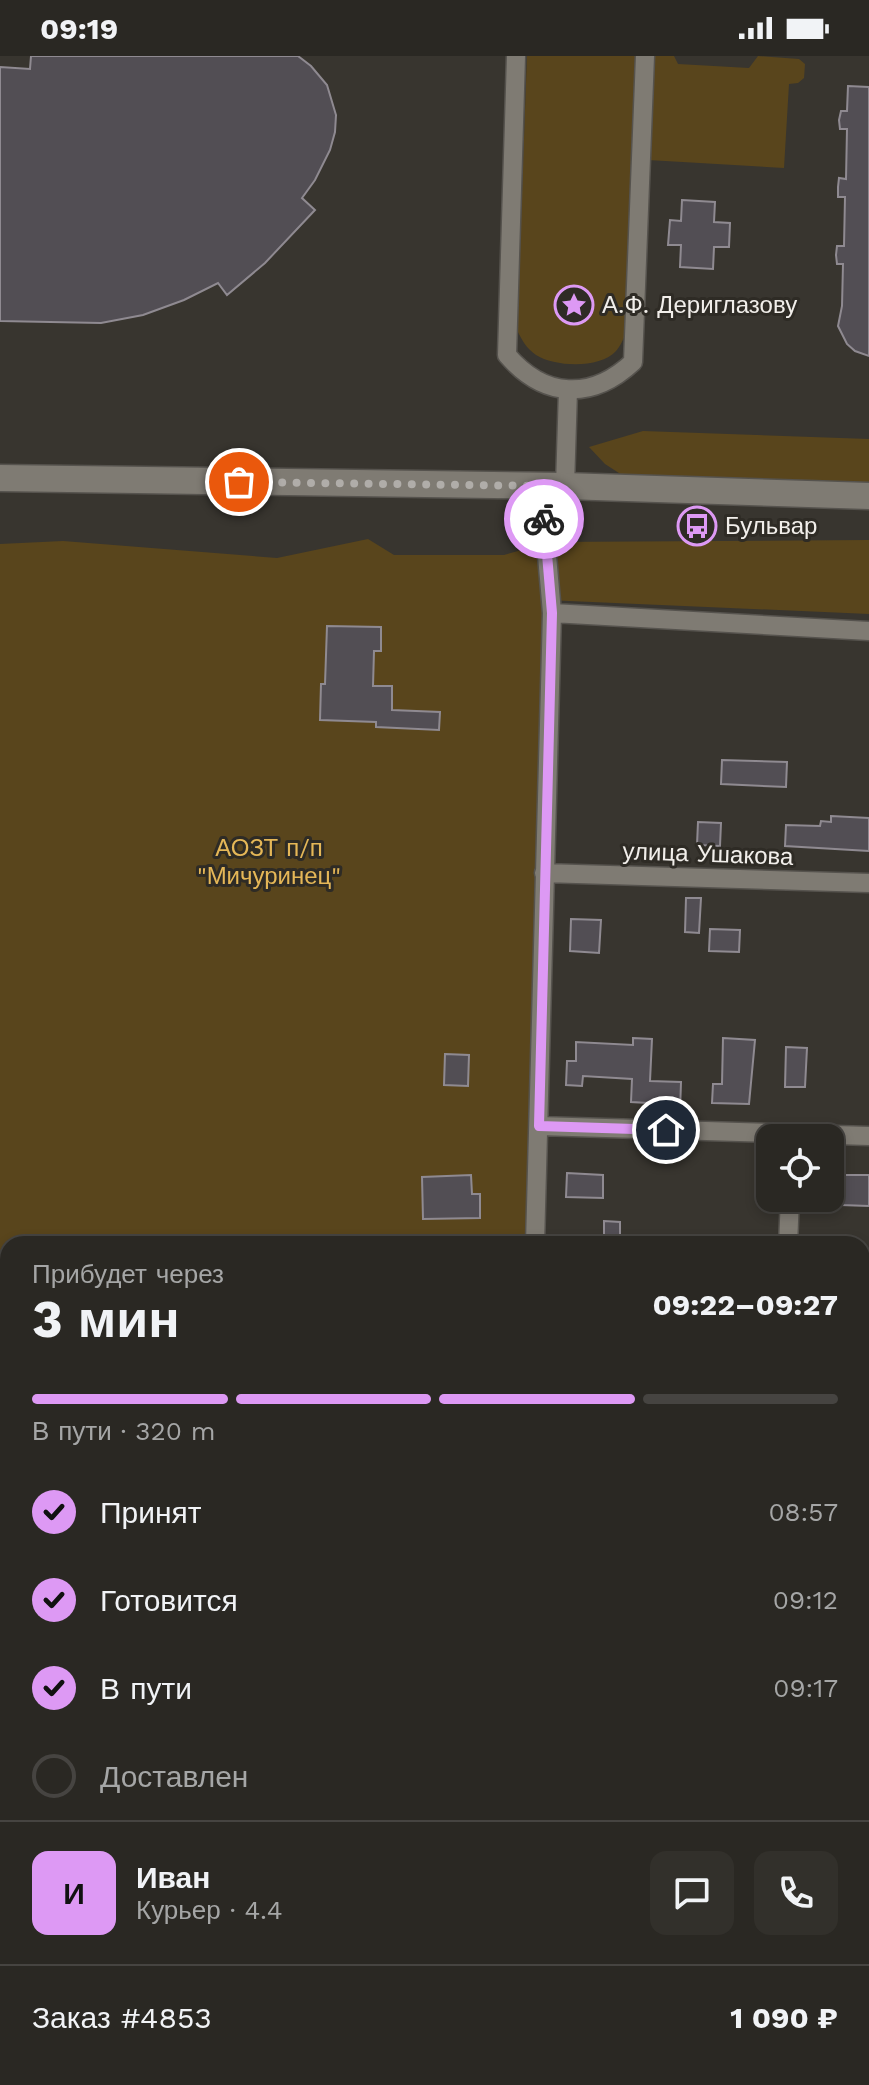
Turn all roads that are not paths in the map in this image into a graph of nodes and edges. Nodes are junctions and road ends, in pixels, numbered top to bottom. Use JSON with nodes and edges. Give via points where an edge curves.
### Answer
{"nodes":[{"id":1,"x":516,"y":56,"type":"edge"},
{"id":2,"x":645,"y":56,"type":"edge"},
{"id":3,"x":568,"y":390,"type":"junction"},
{"id":4,"x":0,"y":478,"type":"edge"},
{"id":5,"x":555,"y":486,"type":"junction"},
{"id":6,"x":869,"y":496,"type":"edge"},
{"id":7,"x":552,"y":613,"type":"junction"},
{"id":8,"x":869,"y":631,"type":"edge"},
{"id":9,"x":544,"y":873,"type":"junction"},
{"id":10,"x":869,"y":883,"type":"edge"},
{"id":11,"x":539,"y":1126,"type":"junction"},
{"id":12,"x":756,"y":1135,"type":"edge"},
{"id":13,"x":844,"y":1136,"type":"edge"},
{"id":14,"x":869,"y":1136,"type":"edge"},
{"id":15,"x":789,"y":1212,"type":"edge"},
{"id":16,"x":535,"y":1236,"type":"edge"},
{"id":17,"x":788,"y":1236,"type":"edge"}],
"edges":[{"from":1,"to":3,"type":"street","via":[[507,355],[539,383]]},
{"from":2,"to":3,"type":"street","via":[[633,362],[618,377]]},
{"from":3,"to":5,"type":"street"},
{"from":4,"to":5,"type":"main road"},
{"from":5,"to":6,"type":"main road"},
{"from":5,"to":7,"type":"street","via":[[544,521]]},
{"from":7,"to":8,"type":"street"},
{"from":7,"to":9,"type":"street"},
{"from":9,"to":10,"type":"street","name":"улица Ушакова"},
{"from":9,"to":11,"type":"street"},
{"from":11,"to":12,"type":"street"},
{"from":11,"to":16,"type":"street"},
{"from":13,"to":14,"type":"street"},
{"from":15,"to":17,"type":"street"}]}
